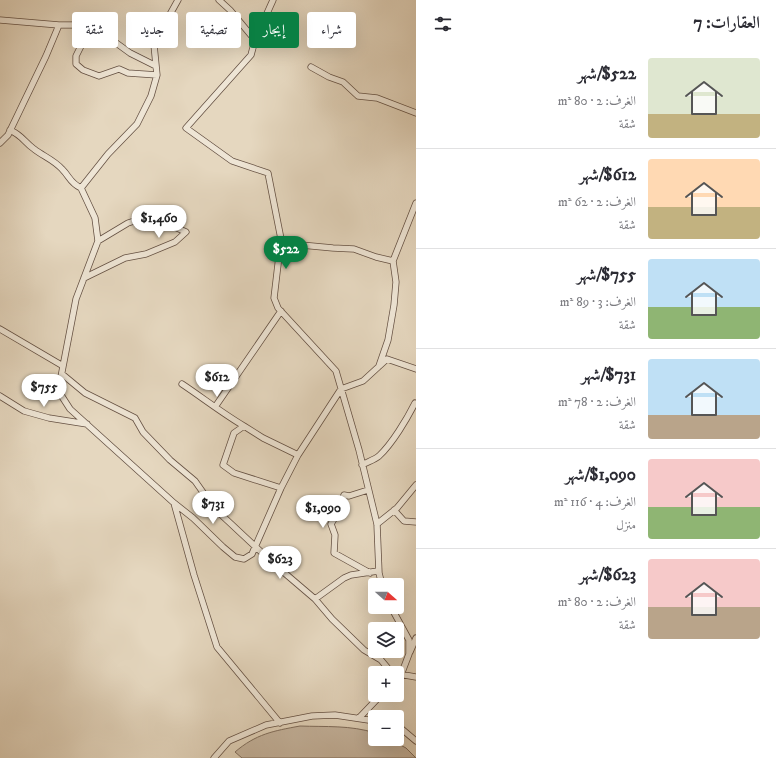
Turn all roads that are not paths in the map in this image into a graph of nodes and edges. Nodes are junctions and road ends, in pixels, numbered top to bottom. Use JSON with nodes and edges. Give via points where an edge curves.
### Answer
{"nodes":[{"id":1,"x":178,"y":0,"type":"edge"},
{"id":2,"x":220,"y":0,"type":"edge"},
{"id":3,"x":273,"y":0,"type":"edge"},
{"id":4,"x":267,"y":12,"type":"edge"},
{"id":5,"x":0,"y":20,"type":"edge"},
{"id":6,"x":59,"y":25,"type":"junction"},
{"id":7,"x":72,"y":25,"type":"edge"},
{"id":8,"x":249,"y":34,"type":"edge"},
{"id":9,"x":118,"y":44,"type":"edge"},
{"id":10,"x":80,"y":48,"type":"edge"},
{"id":11,"x":252,"y":48,"type":"edge"},
{"id":12,"x":156,"y":66,"type":"junction"},
{"id":13,"x":311,"y":66,"type":"dead end"},
{"id":14,"x":157,"y":75,"type":"junction"},
{"id":15,"x":416,"y":113,"type":"edge"},
{"id":16,"x":10,"y":130,"type":"junction"},
{"id":17,"x":0,"y":143,"type":"edge"},
{"id":18,"x":81,"y":188,"type":"junction"},
{"id":19,"x":416,"y":203,"type":"edge"},
{"id":20,"x":98,"y":241,"type":"junction"},
{"id":21,"x":280,"y":243,"type":"junction"},
{"id":22,"x":393,"y":260,"type":"junction"},
{"id":23,"x":84,"y":278,"type":"junction"},
{"id":24,"x":281,"y":311,"type":"junction"},
{"id":25,"x":0,"y":329,"type":"edge"},
{"id":26,"x":63,"y":366,"type":"junction"},
{"id":27,"x":379,"y":367,"type":"junction"},
{"id":28,"x":416,"y":369,"type":"edge"},
{"id":29,"x":62,"y":374,"type":"junction"},
{"id":30,"x":182,"y":384,"type":"dead end"},
{"id":31,"x":341,"y":389,"type":"junction"},
{"id":32,"x":0,"y":396,"type":"edge"},
{"id":33,"x":415,"y":403,"type":"dead end"},
{"id":34,"x":214,"y":407,"type":"junction"},
{"id":35,"x":87,"y":424,"type":"junction"},
{"id":36,"x":244,"y":426,"type":"junction"},
{"id":37,"x":298,"y":455,"type":"junction"},
{"id":38,"x":362,"y":465,"type":"junction"},
{"id":39,"x":416,"y":484,"type":"edge"},
{"id":40,"x":281,"y":488,"type":"junction"},
{"id":41,"x":368,"y":490,"type":"junction"},
{"id":42,"x":174,"y":503,"type":"junction"},
{"id":43,"x":394,"y":510,"type":"junction"},
{"id":44,"x":416,"y":522,"type":"edge"},
{"id":45,"x":377,"y":524,"type":"junction"},
{"id":46,"x":256,"y":547,"type":"junction"},
{"id":47,"x":378,"y":571,"type":"junction"},
{"id":48,"x":370,"y":573,"type":"junction"},
{"id":49,"x":380,"y":578,"type":"edge"},
{"id":50,"x":315,"y":599,"type":"junction"},
{"id":51,"x":395,"y":614,"type":"edge"},
{"id":52,"x":416,"y":638,"type":"edge"},
{"id":53,"x":409,"y":654,"type":"junction"},
{"id":54,"x":386,"y":666,"type":"edge"},
{"id":55,"x":403,"y":666,"type":"edge"},
{"id":56,"x":404,"y":676,"type":"edge"},
{"id":57,"x":416,"y":677,"type":"edge"},
{"id":58,"x":374,"y":702,"type":"edge"},
{"id":59,"x":359,"y":718,"type":"junction"},
{"id":60,"x":368,"y":720,"type":"edge"},
{"id":61,"x":280,"y":723,"type":"junction"},
{"id":62,"x":404,"y":731,"type":"edge"},
{"id":63,"x":416,"y":741,"type":"edge"},
{"id":64,"x":214,"y":758,"type":"edge"}],
"edges":[{"from":1,"to":12,"type":"street","via":[[154,45]]},
{"from":2,"to":8,"type":"street"},
{"from":3,"to":4,"type":"street"},
{"from":5,"to":6,"type":"street"},
{"from":6,"to":7,"type":"street"},
{"from":6,"to":16,"type":"street"},
{"from":9,"to":12,"type":"street"},
{"from":10,"to":14,"type":"street","via":[[76,64],[83,70],[99,76],[119,69],[128,73]]},
{"from":11,"to":21,"type":"street","via":[[251,55],[186,128],[232,161],[268,173]]},
{"from":12,"to":14,"type":"street"},
{"from":13,"to":15,"type":"street","via":[[343,82],[358,96],[377,98]]},
{"from":14,"to":18,"type":"street","via":[[151,96],[137,124],[108,154]]},
{"from":16,"to":17,"type":"street"},
{"from":16,"to":18,"type":"street","via":[[55,162],[74,184]]},
{"from":18,"to":20,"type":"street","via":[[95,218]]},
{"from":19,"to":22,"type":"street"},
{"from":20,"to":23,"type":"street"},
{"from":20,"to":23,"type":"street","via":[[128,223],[150,216],[186,232],[174,242],[146,254],[125,258]]},
{"from":21,"to":22,"type":"street","via":[[354,249]]},
{"from":21,"to":24,"type":"street","via":[[274,298]]},
{"from":22,"to":27,"type":"street","via":[[396,282],[394,305],[388,340]]},
{"from":23,"to":26,"type":"street","via":[[76,298]]},
{"from":24,"to":31,"type":"street","via":[[336,372]]},
{"from":24,"to":34,"type":"street"},
{"from":25,"to":26,"type":"street"},
{"from":26,"to":29,"type":"street"},
{"from":27,"to":28,"type":"street","via":[[387,359]]},
{"from":27,"to":31,"type":"street","via":[[363,381]]},
{"from":29,"to":35,"type":"street","via":[[61,395],[70,409]]},
{"from":29,"to":46,"type":"street","via":[[85,393],[135,418],[143,432],[194,481],[214,508]]},
{"from":30,"to":34,"type":"street"},
{"from":31,"to":37,"type":"street"},
{"from":31,"to":38,"type":"street"},
{"from":32,"to":35,"type":"street","via":[[24,411]]},
{"from":33,"to":38,"type":"street","via":[[397,435],[379,456]]},
{"from":34,"to":36,"type":"street"},
{"from":35,"to":42,"type":"street"},
{"from":36,"to":37,"type":"street"},
{"from":36,"to":40,"type":"street","via":[[234,433],[223,465],[234,474]]},
{"from":37,"to":40,"type":"street"},
{"from":38,"to":41,"type":"street"},
{"from":39,"to":43,"type":"street"},
{"from":40,"to":46,"type":"street"},
{"from":41,"to":45,"type":"street"},
{"from":41,"to":48,"type":"street","via":[[344,495],[331,524],[335,536],[334,553]]},
{"from":42,"to":46,"type":"street","via":[[235,557],[244,559],[252,554]]},
{"from":42,"to":61,"type":"street","via":[[217,647]]},
{"from":43,"to":44,"type":"street","via":[[404,522]]},
{"from":43,"to":45,"type":"street"},
{"from":45,"to":47,"type":"street"},
{"from":46,"to":50,"type":"street"},
{"from":47,"to":48,"type":"street"},
{"from":47,"to":49,"type":"street"},
{"from":48,"to":50,"type":"street","via":[[344,578]]},
{"from":50,"to":54,"type":"street","via":[[364,650]]},
{"from":51,"to":53,"type":"street","via":[[409,640]]},
{"from":52,"to":53,"type":"street"},
{"from":53,"to":55,"type":"street"},
{"from":56,"to":57,"type":"street"},
{"from":58,"to":59,"type":"street"},
{"from":59,"to":60,"type":"street"},
{"from":59,"to":61,"type":"street","via":[[312,716]]},
{"from":61,"to":64,"type":"street","via":[[266,725],[229,741]]},
{"from":62,"to":63,"type":"street"}]}
